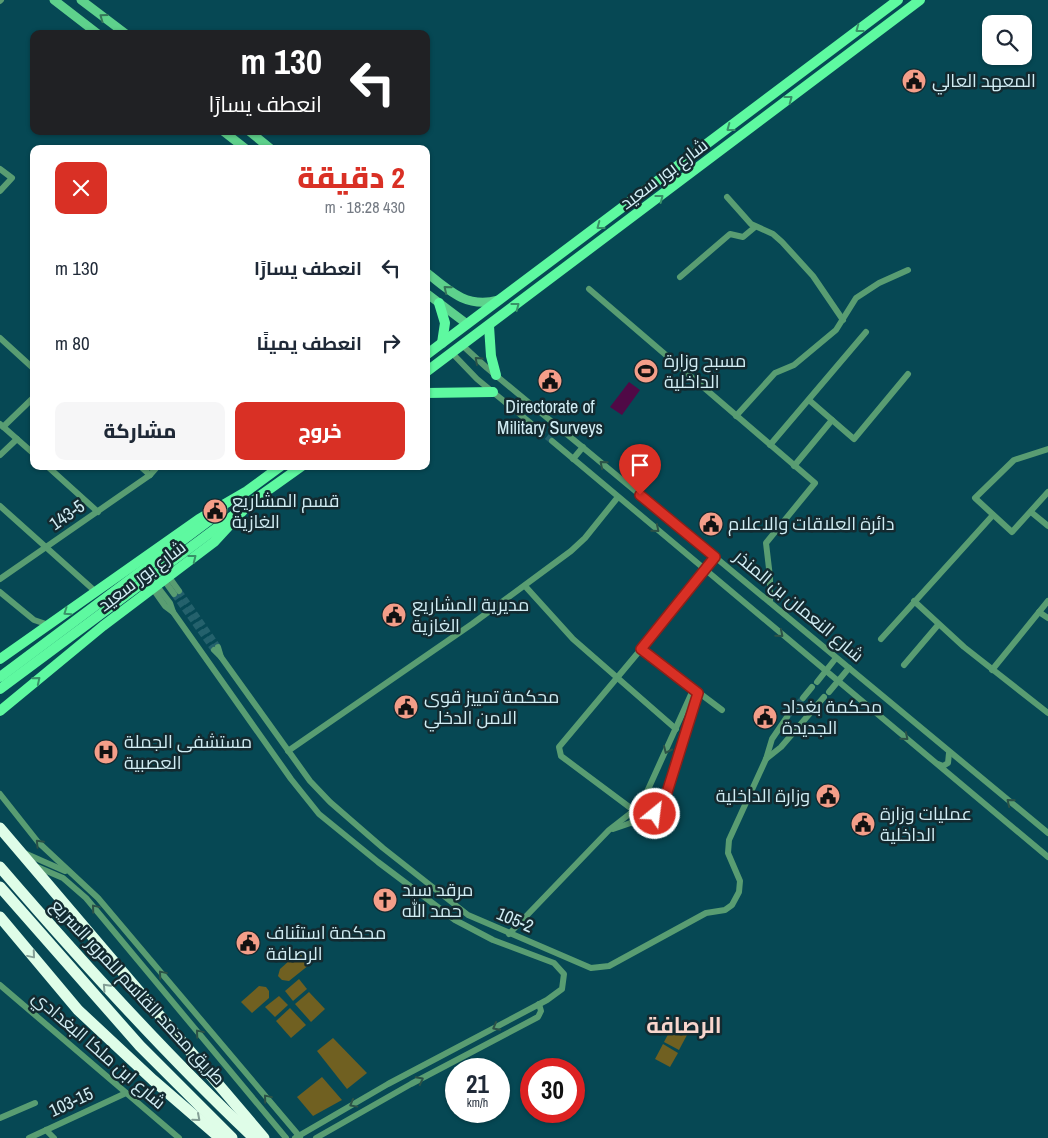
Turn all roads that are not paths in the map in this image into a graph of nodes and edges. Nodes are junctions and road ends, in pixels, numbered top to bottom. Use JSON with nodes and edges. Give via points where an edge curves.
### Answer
{"nodes":[{"id":1,"x":54,"y":0,"type":"edge"},
{"id":2,"x":81,"y":0,"type":"edge"},
{"id":3,"x":898,"y":0,"type":"edge"},
{"id":4,"x":920,"y":0,"type":"edge"},
{"id":5,"x":93,"y":30,"type":"edge"},
{"id":6,"x":121,"y":30,"type":"edge"},
{"id":7,"x":228,"y":135,"type":"edge"},
{"id":8,"x":253,"y":135,"type":"edge"},
{"id":9,"x":259,"y":140,"type":"junction"},
{"id":10,"x":241,"y":145,"type":"edge"},
{"id":11,"x":255,"y":145,"type":"edge"},
{"id":12,"x":266,"y":145,"type":"edge"},
{"id":13,"x":0,"y":169,"type":"edge"},
{"id":14,"x":0,"y":191,"type":"edge"},
{"id":15,"x":727,"y":197,"type":"dead end"},
{"id":16,"x":755,"y":227,"type":"junction"},
{"id":17,"x":908,"y":270,"type":"dead end"},
{"id":18,"x":430,"y":275,"type":"edge"},
{"id":19,"x":680,"y":277,"type":"dead end"},
{"id":20,"x":590,"y":289,"type":"dead end"},
{"id":21,"x":430,"y":296,"type":"edge"},
{"id":22,"x":506,"y":296,"type":"junction"},
{"id":23,"x":438,"y":303,"type":"junction"},
{"id":24,"x":843,"y":320,"type":"junction"},
{"id":25,"x":467,"y":324,"type":"junction"},
{"id":26,"x":489,"y":326,"type":"junction"},
{"id":27,"x":866,"y":332,"type":"dead end"},
{"id":28,"x":0,"y":338,"type":"edge"},
{"id":29,"x":442,"y":343,"type":"junction"},
{"id":30,"x":462,"y":345,"type":"junction"},
{"id":31,"x":430,"y":352,"type":"edge"},
{"id":32,"x":452,"y":353,"type":"junction"},
{"id":33,"x":30,"y":365,"type":"edge"},
{"id":34,"x":430,"y":369,"type":"edge"},
{"id":35,"x":908,"y":374,"type":"dead end"},
{"id":36,"x":496,"y":375,"type":"junction"},
{"id":37,"x":493,"y":392,"type":"junction"},
{"id":38,"x":430,"y":393,"type":"edge"},
{"id":39,"x":808,"y":400,"type":"junction"},
{"id":40,"x":30,"y":401,"type":"edge"},
{"id":41,"x":736,"y":416,"type":"junction"},
{"id":42,"x":832,"y":420,"type":"junction"},
{"id":43,"x":2,"y":425,"type":"edge"},
{"id":44,"x":533,"y":425,"type":"tunnel mouth"},
{"id":45,"x":17,"y":439,"type":"junction"},
{"id":46,"x":552,"y":441,"type":"tunnel mouth"},
{"id":47,"x":770,"y":445,"type":"junction"},
{"id":48,"x":583,"y":447,"type":"junction"},
{"id":49,"x":1048,"y":449,"type":"edge"},
{"id":50,"x":30,"y":450,"type":"edge"},
{"id":51,"x":0,"y":455,"type":"edge"},
{"id":52,"x":573,"y":459,"type":"junction"},
{"id":53,"x":794,"y":466,"type":"junction"},
{"id":54,"x":52,"y":470,"type":"edge"},
{"id":55,"x":144,"y":470,"type":"edge"},
{"id":56,"x":154,"y":470,"type":"edge"},
{"id":57,"x":276,"y":470,"type":"edge"},
{"id":58,"x":297,"y":470,"type":"edge"},
{"id":59,"x":150,"y":475,"type":"junction"},
{"id":60,"x":247,"y":491,"type":"junction"},
{"id":61,"x":1048,"y":492,"type":"edge"},
{"id":62,"x":618,"y":497,"type":"junction"},
{"id":63,"x":250,"y":504,"type":"junction"},
{"id":64,"x":0,"y":506,"type":"edge"},
{"id":65,"x":98,"y":512,"type":"junction"},
{"id":66,"x":1031,"y":512,"type":"junction"},
{"id":67,"x":993,"y":515,"type":"junction"},
{"id":68,"x":1048,"y":525,"type":"edge"},
{"id":69,"x":46,"y":548,"type":"junction"},
{"id":70,"x":715,"y":557,"type":"junction"},
{"id":71,"x":706,"y":570,"type":"junction"},
{"id":72,"x":0,"y":579,"type":"edge"},
{"id":73,"x":161,"y":583,"type":"junction"},
{"id":74,"x":525,"y":586,"type":"junction"},
{"id":75,"x":0,"y":592,"type":"edge"},
{"id":76,"x":96,"y":592,"type":"junction"},
{"id":77,"x":176,"y":592,"type":"tunnel mouth"},
{"id":78,"x":914,"y":601,"type":"junction"},
{"id":79,"x":1048,"y":601,"type":"edge"},
{"id":80,"x":770,"y":602,"type":"junction"},
{"id":81,"x":1039,"y":612,"type":"junction"},
{"id":82,"x":1048,"y":618,"type":"edge"},
{"id":83,"x":34,"y":620,"type":"junction"},
{"id":84,"x":49,"y":625,"type":"junction"},
{"id":85,"x":938,"y":625,"type":"junction"},
{"id":86,"x":36,"y":634,"type":"junction"},
{"id":87,"x":881,"y":639,"type":"dead end"},
{"id":88,"x":216,"y":649,"type":"tunnel mouth"},
{"id":89,"x":641,"y":649,"type":"junction"},
{"id":90,"x":836,"y":658,"type":"junction"},
{"id":91,"x":0,"y":659,"type":"edge"},
{"id":92,"x":904,"y":665,"type":"dead end"},
{"id":93,"x":848,"y":668,"type":"junction"},
{"id":94,"x":992,"y":670,"type":"junction"},
{"id":95,"x":825,"y":672,"type":"junction"},
{"id":96,"x":617,"y":677,"type":"junction"},
{"id":97,"x":5,"y":678,"type":"edge"},
{"id":98,"x":838,"y":682,"type":"junction"},
{"id":99,"x":0,"y":689,"type":"edge"},
{"id":100,"x":696,"y":691,"type":"junction"},
{"id":101,"x":803,"y":698,"type":"tunnel mouth"},
{"id":102,"x":2,"y":707,"type":"edge"},
{"id":103,"x":722,"y":710,"type":"dead end"},
{"id":104,"x":1048,"y":713,"type":"edge"},
{"id":105,"x":787,"y":717,"type":"tunnel mouth"},
{"id":106,"x":676,"y":729,"type":"junction"},
{"id":107,"x":775,"y":733,"type":"junction"},
{"id":108,"x":786,"y":742,"type":"junction"},
{"id":109,"x":288,"y":751,"type":"junction"},
{"id":110,"x":949,"y":752,"type":"junction"},
{"id":111,"x":766,"y":759,"type":"junction"},
{"id":112,"x":937,"y":764,"type":"junction"},
{"id":113,"x":0,"y":794,"type":"edge"},
{"id":114,"x":634,"y":811,"type":"junction"},
{"id":115,"x":644,"y":818,"type":"junction"},
{"id":116,"x":0,"y":828,"type":"edge"},
{"id":117,"x":1048,"y":833,"type":"edge"},
{"id":118,"x":604,"y":835,"type":"junction"},
{"id":119,"x":19,"y":851,"type":"junction"},
{"id":120,"x":1048,"y":857,"type":"edge"},
{"id":121,"x":31,"y":865,"type":"junction"},
{"id":122,"x":0,"y":867,"type":"edge"},
{"id":123,"x":77,"y":877,"type":"junction"},
{"id":124,"x":0,"y":887,"type":"edge"},
{"id":125,"x":0,"y":918,"type":"edge"},
{"id":126,"x":509,"y":934,"type":"junction"},
{"id":127,"x":0,"y":985,"type":"edge"},
{"id":128,"x":540,"y":1004,"type":"junction"},
{"id":129,"x":430,"y":1063,"type":"junction"},
{"id":130,"x":435,"y":1072,"type":"junction"},
{"id":131,"x":126,"y":1093,"type":"junction"},
{"id":132,"x":35,"y":1102,"type":"dead end"},
{"id":133,"x":0,"y":1118,"type":"edge"},
{"id":134,"x":311,"y":1128,"type":"junction"},
{"id":135,"x":46,"y":1130,"type":"junction"},
{"id":136,"x":298,"y":1137,"type":"edge"},
{"id":137,"x":317,"y":1137,"type":"edge"},
{"id":138,"x":29,"y":1138,"type":"edge"},
{"id":139,"x":54,"y":1138,"type":"edge"},
{"id":140,"x":179,"y":1138,"type":"edge"},
{"id":141,"x":220,"y":1138,"type":"edge"},
{"id":142,"x":232,"y":1138,"type":"edge"},
{"id":143,"x":254,"y":1138,"type":"edge"},
{"id":144,"x":264,"y":1138,"type":"edge"},
{"id":145,"x":286,"y":1138,"type":"edge"}],
"edges":[{"from":1,"to":5,"type":"street"},
{"from":6,"to":2,"type":"street","one_way":true},
{"from":3,"to":22,"type":"main road","name":"شارع بور سعيد","one_way":true},
{"from":26,"to":4,"type":"main road","name":"شارع بور سعيد","one_way":true},
{"from":7,"to":10,"type":"street"},
{"from":8,"to":9,"type":"street"},
{"from":9,"to":11,"type":"street"},
{"from":9,"to":12,"type":"street"},
{"from":13,"to":14,"type":"street","via":[[12,178]]},
{"from":15,"to":16,"type":"street"},
{"from":16,"to":19,"type":"street","via":[[743,237],[730,234]]},
{"from":16,"to":24,"type":"street","via":[[773,234],[782,242],[813,276]]},
{"from":17,"to":24,"type":"street","via":[[856,298]]},
{"from":22,"to":18,"type":"street","one_way":true,"via":[[488,302],[462,299]]},
{"from":20,"to":41,"type":"street"},
{"from":21,"to":23,"type":"street"},
{"from":22,"to":25,"type":"main road","name":"شارع بور سعيد"},
{"from":23,"to":25,"type":"street"},
{"from":23,"to":29,"type":"main road","via":[[445,324]]},
{"from":24,"to":41,"type":"street","via":[[818,347],[794,365],[775,373]]},
{"from":25,"to":29,"type":"main road","name":"شارع بور سعيد"},
{"from":26,"to":30,"type":"main road","name":"شارع بور سعيد"},
{"from":26,"to":36,"type":"main road"},
{"from":27,"to":39,"type":"street"},
{"from":28,"to":33,"type":"street"},
{"from":29,"to":31,"type":"main road","name":"شارع بور سعيد"},
{"from":30,"to":32,"type":"main road","name":"شارع بور سعيد"},
{"from":36,"to":30,"type":"street","name":"شارع النعمان بن المنذر","one_way":true},
{"from":32,"to":34,"type":"main road","name":"شارع بور سعيد"},
{"from":32,"to":37,"type":"street"},
{"from":35,"to":42,"type":"street","via":[[854,439]]},
{"from":36,"to":48,"type":"street","name":"شارع النعمان بن المنذر"},
{"from":37,"to":38,"type":"main road"},
{"from":37,"to":44,"type":"street"},
{"from":39,"to":42,"type":"street"},
{"from":39,"to":47,"type":"street"},
{"from":40,"to":43,"type":"street"},
{"from":41,"to":47,"type":"street"},
{"from":42,"to":53,"type":"street"},
{"from":43,"to":45,"type":"street"},
{"from":45,"to":50,"type":"street"},
{"from":45,"to":51,"type":"street"},
{"from":46,"to":52,"type":"street","name":"شارع النعمان بن المنذر"},
{"from":47,"to":53,"type":"street"},
{"from":48,"to":52,"type":"street"},
{"from":70,"to":48,"type":"street","name":"شارع النعمان بن المنذر","one_way":true},
{"from":49,"to":67,"type":"street","via":[[1014,460],[975,498]]},
{"from":52,"to":62,"type":"street","name":"شارع النعمان بن المنذر"},
{"from":53,"to":80,"type":"street","via":[[815,483],[766,543]]},
{"from":54,"to":65,"type":"street"},
{"from":55,"to":59,"type":"street"},
{"from":56,"to":59,"type":"street","name":"143-5"},
{"from":57,"to":60,"type":"main road","name":"شارع بور سعيد"},
{"from":58,"to":63,"type":"main road","name":"شارع بور سعيد"},
{"from":59,"to":65,"type":"street","name":"143-5"},
{"from":60,"to":76,"type":"main road","name":"شارع بور سعيد","via":[[199,519]]},
{"from":60,"to":97,"type":"main road"},
{"from":61,"to":66,"type":"street"},
{"from":62,"to":71,"type":"street","name":"شارع النعمان بن المنذر","one_way":true},
{"from":62,"to":74,"type":"street","via":[[581,543]]},
{"from":73,"to":63,"type":"main road","name":"شارع بور سعيد","one_way":true,"via":[[224,533]]},
{"from":63,"to":97,"type":"main road"},
{"from":64,"to":69,"type":"street"},
{"from":65,"to":69,"type":"street","name":"143-5"},
{"from":66,"to":67,"type":"street","via":[[1012,532]]},
{"from":66,"to":68,"type":"street"},
{"from":67,"to":78,"type":"street"},
{"from":69,"to":72,"type":"street","name":"143-5"},
{"from":69,"to":76,"type":"street"},
{"from":70,"to":71,"type":"street"},
{"from":70,"to":80,"type":"street","name":"شارع النعمان بن المنذر"},
{"from":71,"to":89,"type":"street"},
{"from":71,"to":95,"type":"street","name":"شارع النعمان بن المنذر","one_way":true},
{"from":73,"to":77,"type":"street"},
{"from":102,"to":73,"type":"main road","name":"شارع بور سعيد","one_way":true},
{"from":73,"to":128,"type":"street","via":[[166,606],[319,814],[456,920],[493,940],[560,968],[564,978],[562,989]]},
{"from":74,"to":96,"type":"street","via":[[566,632]]},
{"from":74,"to":109,"type":"street"},
{"from":75,"to":83,"type":"street"},
{"from":76,"to":84,"type":"main road","name":"شارع بور سعيد","one_way":true},
{"from":78,"to":85,"type":"street"},
{"from":78,"to":87,"type":"street"},
{"from":79,"to":81,"type":"street"},
{"from":80,"to":90,"type":"street","name":"شارع النعمان بن المنذر"},
{"from":81,"to":82,"type":"street"},
{"from":81,"to":94,"type":"street"},
{"from":83,"to":84,"type":"street"},
{"from":83,"to":86,"type":"street"},
{"from":84,"to":86,"type":"main road","name":"شارع بور سعيد"},
{"from":85,"to":92,"type":"street"},
{"from":85,"to":94,"type":"street"},
{"from":86,"to":91,"type":"main road","name":"شارع بور سعيد"},
{"from":88,"to":109,"type":"street","name":"105-2"},
{"from":89,"to":96,"type":"street"},
{"from":89,"to":100,"type":"street"},
{"from":90,"to":93,"type":"street","name":"شارع النعمان بن المنذر"},
{"from":90,"to":95,"type":"street"},
{"from":93,"to":98,"type":"street","name":"105-2"},
{"from":93,"to":110,"type":"street","name":"شارع النعمان بن المنذر"},
{"from":94,"to":104,"type":"street"},
{"from":95,"to":98,"type":"street","name":"شارع النعمان بن المنذر"},
{"from":95,"to":101,"type":"street"},
{"from":96,"to":106,"type":"street"},
{"from":96,"to":114,"type":"street","via":[[560,745],[558,752]]},
{"from":97,"to":99,"type":"main road"},
{"from":98,"to":108,"type":"street","name":"105-2"},
{"from":98,"to":112,"type":"street","name":"شارع النعمان بن المنذر","one_way":true},
{"from":100,"to":103,"type":"street"},
{"from":100,"to":106,"type":"street"},
{"from":100,"to":115,"type":"street","via":[[662,805],[655,814]]},
{"from":105,"to":107,"type":"street","name":"105-2"},
{"from":106,"to":114,"type":"street","one_way":true,"via":[[646,797]]},
{"from":107,"to":108,"type":"street"},
{"from":107,"to":111,"type":"street","name":"105-2"},
{"from":108,"to":111,"type":"street","name":"105-2"},
{"from":109,"to":126,"type":"street","name":"105-2","via":[[323,796],[383,848],[460,910]]},
{"from":110,"to":112,"type":"street","via":[[948,763],[943,766]]},
{"from":117,"to":110,"type":"street","name":"شارع النعمان بن المنذر","one_way":true},
{"from":111,"to":126,"type":"street","name":"105-2","via":[[729,840],[728,853],[740,881],[739,892],[729,908],[706,913],[599,968],[584,966]]},
{"from":112,"to":120,"type":"street","name":"شارع النعمان بن المنذر"},
{"from":123,"to":113,"type":"street","one_way":true,"via":[[38,842]]},
{"from":114,"to":115,"type":"street"},
{"from":114,"to":118,"type":"street"},
{"from":115,"to":118,"type":"street"},
{"from":116,"to":119,"type":"highway"},
{"from":118,"to":126,"type":"street"},
{"from":119,"to":121,"type":"highway"},
{"from":119,"to":123,"type":"street"},
{"from":121,"to":144,"type":"highway"},
{"from":145,"to":121,"type":"street","one_way":true,"via":[[81,892],[55,874]]},
{"from":143,"to":122,"type":"highway","name":"طريق محمد القاسم للمرور السريع","one_way":true,"via":[[152,1036]]},
{"from":136,"to":123,"type":"street","one_way":true},
{"from":124,"to":142,"type":"highway","name":"طريق محمد القاسم للمرور السريع","via":[[140,1046]]},
{"from":125,"to":141,"type":"highway","one_way":true,"via":[[78,1010]]},
{"from":127,"to":131,"type":"street","name":"شارع ابن ملكا البغدادي"},
{"from":128,"to":129,"type":"street","one_way":true},
{"from":128,"to":130,"type":"street","via":[[538,1017]]},
{"from":129,"to":130,"type":"street"},
{"from":129,"to":134,"type":"street","one_way":true},
{"from":137,"to":130,"type":"street","one_way":true},
{"from":131,"to":135,"type":"street","name":"103-15"},
{"from":131,"to":140,"type":"street","name":"شارع ابن ملكا البغدادي"},
{"from":132,"to":133,"type":"street"},
{"from":134,"to":136,"type":"street"},
{"from":134,"to":137,"type":"street"},
{"from":135,"to":138,"type":"street","name":"103-15"},
{"from":135,"to":139,"type":"street"}]}
